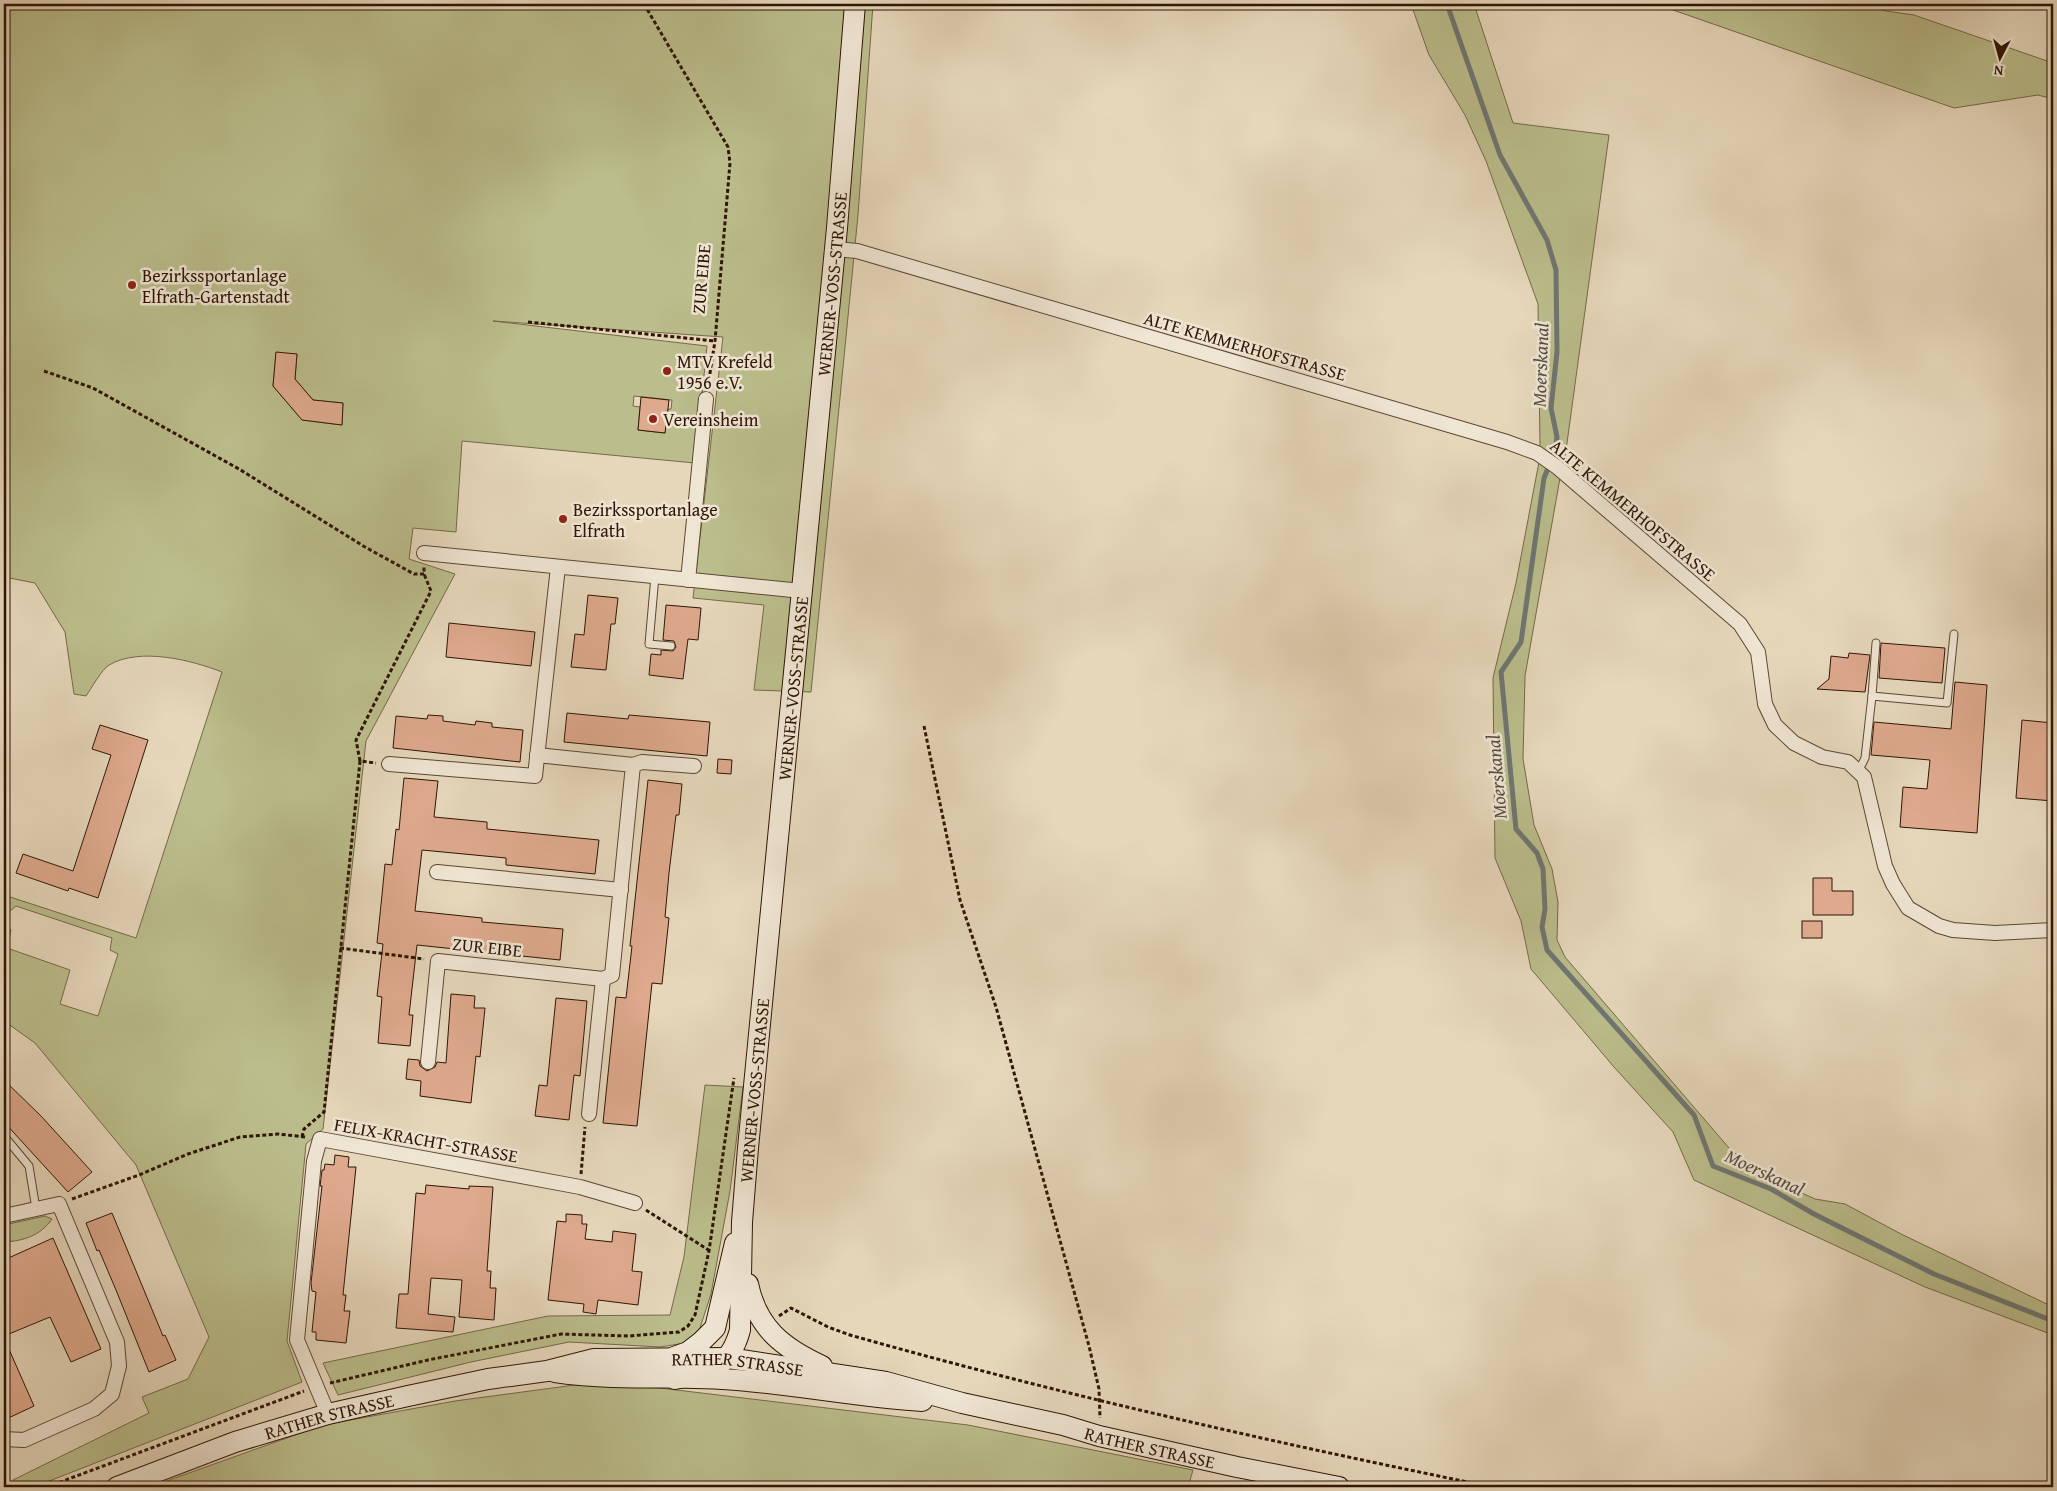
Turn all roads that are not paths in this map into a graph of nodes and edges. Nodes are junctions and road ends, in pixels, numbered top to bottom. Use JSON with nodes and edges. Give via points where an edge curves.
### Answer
{"nodes":[{"id":1,"x":856,"y":4,"type":"edge"},
{"id":2,"x":835,"y":248,"type":"junction"},
{"id":3,"x":706,"y":399,"type":"road end"},
{"id":4,"x":424,"y":553,"type":"road end"},
{"id":5,"x":558,"y":567,"type":"junction"},
{"id":6,"x":655,"y":576,"type":"junction"},
{"id":7,"x":688,"y":580,"type":"junction"},
{"id":8,"x":802,"y":591,"type":"junction"},
{"id":9,"x":1954,"y":634,"type":"dead end"},
{"id":10,"x":1876,"y":643,"type":"dead end"},
{"id":11,"x":671,"y":646,"type":"dead end"},
{"id":12,"x":1872,"y":696,"type":"junction"},
{"id":13,"x":538,"y":755,"type":"junction"},
{"id":14,"x":389,"y":764,"type":"road end"},
{"id":15,"x":633,"y":765,"type":"junction"},
{"id":16,"x":694,"y":766,"type":"dead end"},
{"id":17,"x":1858,"y":772,"type":"junction"},
{"id":18,"x":437,"y":872,"type":"dead end"},
{"id":19,"x":621,"y":890,"type":"junction"},
{"id":20,"x":2053,"y":930,"type":"edge"},
{"id":21,"x":603,"y":979,"type":"junction"},
{"id":22,"x":428,"y":1062,"type":"dead end"},
{"id":23,"x":589,"y":1114,"type":"road end"},
{"id":24,"x":4,"y":1136,"type":"edge"},
{"id":25,"x":635,"y":1203,"type":"road end"},
{"id":26,"x":36,"y":1209,"type":"junction"},
{"id":27,"x":4,"y":1216,"type":"edge"},
{"id":28,"x":742,"y":1222,"type":"junction"},
{"id":29,"x":715,"y":1328,"type":"junction"},
{"id":30,"x":669,"y":1359,"type":"junction"},
{"id":31,"x":721,"y":1361,"type":"junction"},
{"id":32,"x":547,"y":1371,"type":"junction"},
{"id":33,"x":838,"y":1373,"type":"junction"},
{"id":34,"x":676,"y":1379,"type":"junction"},
{"id":35,"x":737,"y":1380,"type":"junction"},
{"id":36,"x":962,"y":1403,"type":"junction"},
{"id":37,"x":328,"y":1414,"type":"junction"},
{"id":38,"x":4,"y":1439,"type":"edge"},
{"id":39,"x":117,"y":1487,"type":"edge"},
{"id":40,"x":1340,"y":1487,"type":"edge"}],
"edges":[{"from":1,"to":2,"type":"main road","name":"WERNER-VOSS-STRASSE"},
{"from":2,"to":8,"type":"main road","name":"WERNER-VOSS-STRASSE"},
{"from":2,"to":17,"type":"street","name":"ALTE KEMMERHOFSTRASSE","via":[[857,251],[1287,377],[1507,442],[1544,457],[1740,624],[1758,652],[1765,704],[1775,725],[1794,743],[1822,757],[1848,762]]},
{"from":3,"to":7,"type":"street"},
{"from":4,"to":5,"type":"street"},
{"from":5,"to":6,"type":"street"},
{"from":5,"to":13,"type":"street"},
{"from":6,"to":7,"type":"street"},
{"from":6,"to":11,"type":"lane","via":[[649,644]]},
{"from":7,"to":8,"type":"street"},
{"from":8,"to":28,"type":"main road","name":"WERNER-VOSS-STRASSE"},
{"from":9,"to":12,"type":"lane","via":[[1946,703]]},
{"from":10,"to":12,"type":"lane"},
{"from":12,"to":17,"type":"lane","via":[[1865,758]]},
{"from":13,"to":14,"type":"street","via":[[535,776]]},
{"from":13,"to":15,"type":"street"},
{"from":15,"to":16,"type":"street","via":[[642,762]]},
{"from":15,"to":19,"type":"street"},
{"from":17,"to":20,"type":"street","via":[[1864,777],[1885,866],[1908,908],[1939,926],[1953,930],[1987,933]]},
{"from":18,"to":19,"type":"street"},
{"from":19,"to":21,"type":"street","via":[[612,975]]},
{"from":21,"to":22,"type":"street","name":"ZUR EIBE","via":[[438,961]]},
{"from":21,"to":23,"type":"street"},
{"from":24,"to":26,"type":"lane","via":[[29,1166]]},
{"from":25,"to":37,"type":"street","name":"FELIX-KRACHT-STRASSE","via":[[580,1187],[320,1139],[314,1161],[296,1340]]},
{"from":26,"to":27,"type":"street"},
{"from":26,"to":38,"type":"street","via":[[59,1204],[117,1342],[119,1366],[112,1394],[94,1409],[24,1440]]},
{"from":28,"to":29,"type":"main road","via":[[730,1256]]},
{"from":28,"to":31,"type":"main road","name":"WERNER-VOSS-STRASSE","via":[[740,1330],[737,1343]]},
{"from":28,"to":33,"type":"main road","name":"RATHER STRASSE","via":[[749,1286],[753,1303],[765,1326],[804,1357]]},
{"from":29,"to":30,"type":"main road","via":[[688,1352]]},
{"from":29,"to":31,"type":"main road","via":[[711,1346]]},
{"from":30,"to":31,"type":"main road","name":"RATHER STRASSE"},
{"from":30,"to":32,"type":"main road","name":"RATHER STRASSE","via":[[594,1359]]},
{"from":31,"to":33,"type":"main road","name":"RATHER STRASSE"},
{"from":31,"to":34,"type":"main road","via":[[698,1374]]},
{"from":31,"to":35,"type":"main road","name":"RATHER STRASSE","via":[[725,1372]]},
{"from":32,"to":34,"type":"main road","name":"RATHER STRASSE","via":[[590,1377]]},
{"from":32,"to":37,"type":"main road","name":"RATHER STRASSE","via":[[488,1379]]},
{"from":33,"to":36,"type":"main road","name":"RATHER STRASSE","via":[[886,1382]]},
{"from":34,"to":35,"type":"main road","name":"RATHER STRASSE"},
{"from":35,"to":36,"type":"main road","name":"RATHER STRASSE","via":[[874,1398]]},
{"from":36,"to":40,"type":"main road","name":"RATHER STRASSE","via":[[1237,1467]]},
{"from":37,"to":39,"type":"main road","name":"RATHER STRASSE","via":[[235,1442]]}]}
